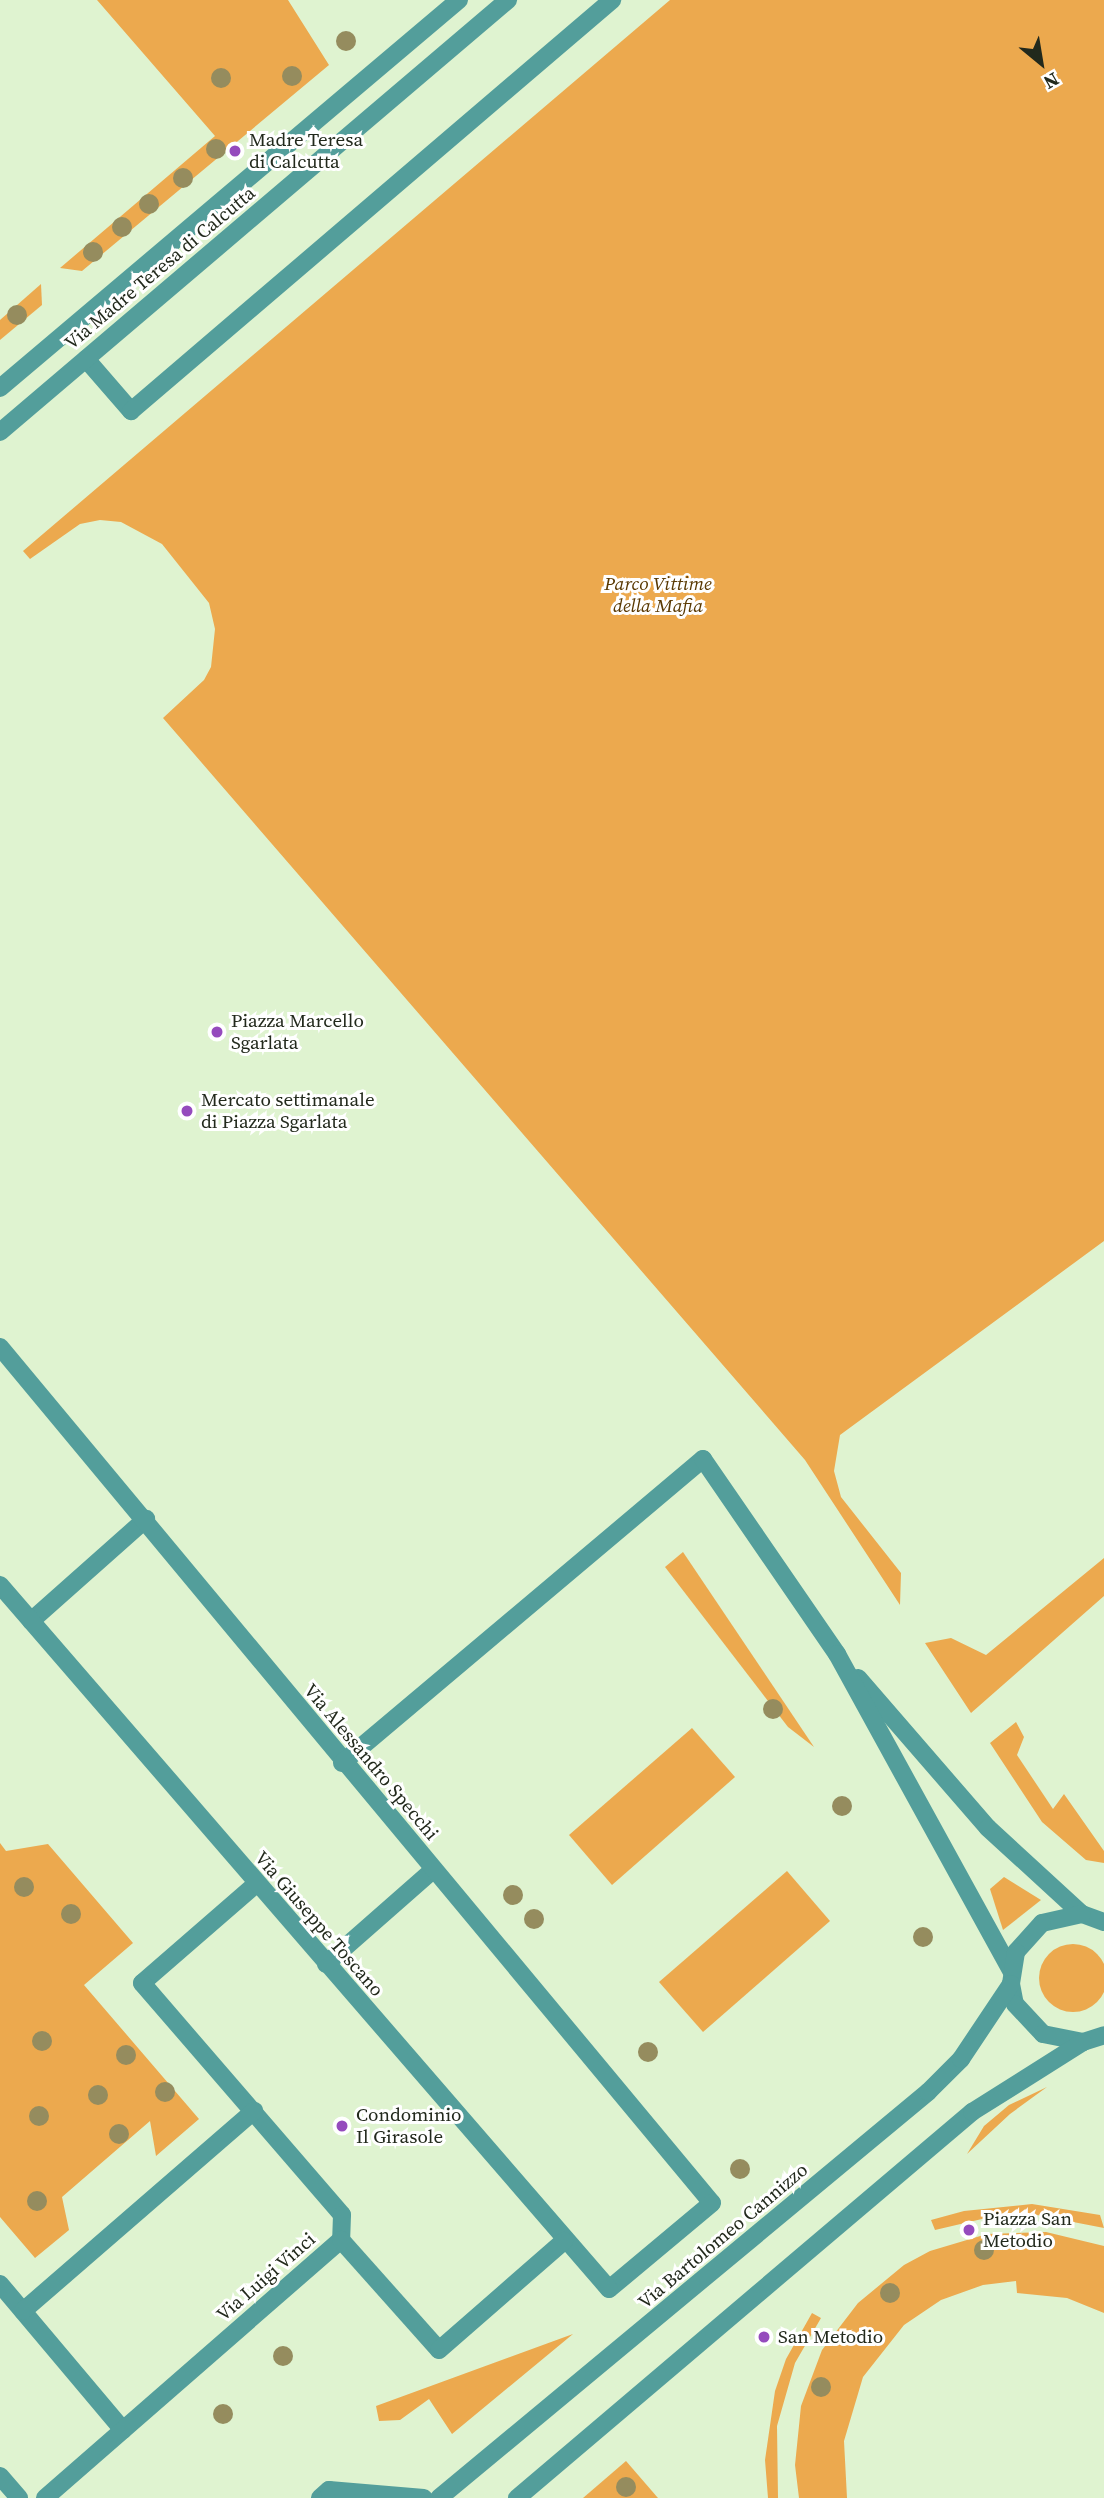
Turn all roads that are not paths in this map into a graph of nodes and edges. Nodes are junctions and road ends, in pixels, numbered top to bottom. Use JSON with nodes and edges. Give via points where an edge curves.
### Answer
{"nodes":[{"id":1,"x":508,"y":0,"type":"edge"},
{"id":2,"x":612,"y":0,"type":"edge"},
{"id":3,"x":454,"y":2,"type":"edge"},
{"id":4,"x":86,"y":359,"type":"junction"},
{"id":5,"x":0,"y":388,"type":"edge"},
{"id":6,"x":0,"y":432,"type":"edge"},
{"id":7,"x":0,"y":1347,"type":"edge"},
{"id":8,"x":146,"y":1519,"type":"junction"},
{"id":9,"x":0,"y":1585,"type":"edge"},
{"id":10,"x":31,"y":1621,"type":"junction"},
{"id":11,"x":837,"y":1654,"type":"junction"},
{"id":12,"x":342,"y":1763,"type":"junction"},
{"id":13,"x":433,"y":1870,"type":"junction"},
{"id":14,"x":256,"y":1884,"type":"junction"},
{"id":15,"x":1096,"y":1916,"type":"edge"},
{"id":16,"x":326,"y":1964,"type":"junction"},
{"id":17,"x":1011,"y":1978,"type":"junction"},
{"id":18,"x":1104,"y":2035,"type":"edge"},
{"id":19,"x":1083,"y":2042,"type":"junction"},
{"id":20,"x":254,"y":2112,"type":"junction"},
{"id":21,"x":341,"y":2240,"type":"junction"},
{"id":22,"x":564,"y":2241,"type":"junction"},
{"id":23,"x":0,"y":2284,"type":"edge"},
{"id":24,"x":609,"y":2289,"type":"joint"},
{"id":25,"x":23,"y":2311,"type":"junction"},
{"id":26,"x":123,"y":2430,"type":"junction"},
{"id":27,"x":0,"y":2476,"type":"edge"},
{"id":28,"x":19,"y":2498,"type":"edge"},
{"id":29,"x":45,"y":2498,"type":"edge"},
{"id":30,"x":320,"y":2498,"type":"edge"},
{"id":31,"x":424,"y":2498,"type":"edge"},
{"id":32,"x":439,"y":2498,"type":"edge"},
{"id":33,"x":517,"y":2498,"type":"edge"}],
"edges":[{"from":1,"to":4,"type":"street","name":"Via Madre Teresa di Calcutta"},
{"from":2,"to":4,"type":"street","via":[[131,411]]},
{"from":3,"to":5,"type":"street","name":"Via Madre Teresa di Calcutta"},
{"from":4,"to":6,"type":"street","name":"Via Madre Teresa di Calcutta"},
{"from":7,"to":8,"type":"street","name":"Via Alessandro Specchi"},
{"from":8,"to":10,"type":"street"},
{"from":8,"to":12,"type":"street","name":"Via Alessandro Specchi"},
{"from":9,"to":10,"type":"street","name":"Via Giuseppe Toscano"},
{"from":10,"to":14,"type":"street","name":"Via Giuseppe Toscano"},
{"from":11,"to":12,"type":"street","via":[[703,1459]]},
{"from":11,"to":15,"type":"street","via":[[988,1828]]},
{"from":11,"to":17,"type":"street"},
{"from":12,"to":13,"type":"street","name":"Via Alessandro Specchi"},
{"from":13,"to":16,"type":"street"},
{"from":13,"to":24,"type":"street","name":"Via Alessandro Specchi","via":[[712,2203]]},
{"from":14,"to":16,"type":"street","name":"Via Giuseppe Toscano"},
{"from":14,"to":20,"type":"street","via":[[142,1983]]},
{"from":15,"to":17,"type":"street","name":"Via Bartolomeo Cannizzo","via":[[1061,1915],[1027,1935]]},
{"from":16,"to":22,"type":"street","name":"Via Giuseppe Toscano"},
{"from":17,"to":19,"type":"street","via":[[1015,2004],[1027,2022],[1052,2038]]},
{"from":17,"to":32,"type":"street","name":"Via Bartolomeo Cannizzo","via":[[961,2059],[928,2092]]},
{"from":18,"to":19,"type":"street"},
{"from":19,"to":33,"type":"street","via":[[972,2112]]},
{"from":20,"to":21,"type":"street","via":[[342,2215]]},
{"from":20,"to":25,"type":"street"},
{"from":21,"to":22,"type":"street","name":"Via Luigi Vinci","via":[[439,2350]]},
{"from":21,"to":26,"type":"street","name":"Via Luigi Vinci"},
{"from":22,"to":24,"type":"street","name":"Via Giuseppe Toscano"},
{"from":23,"to":25,"type":"street"},
{"from":25,"to":26,"type":"street"},
{"from":26,"to":29,"type":"street","name":"Via Luigi Vinci"},
{"from":27,"to":28,"type":"street"},
{"from":30,"to":31,"type":"street","via":[[329,2490]]}]}
